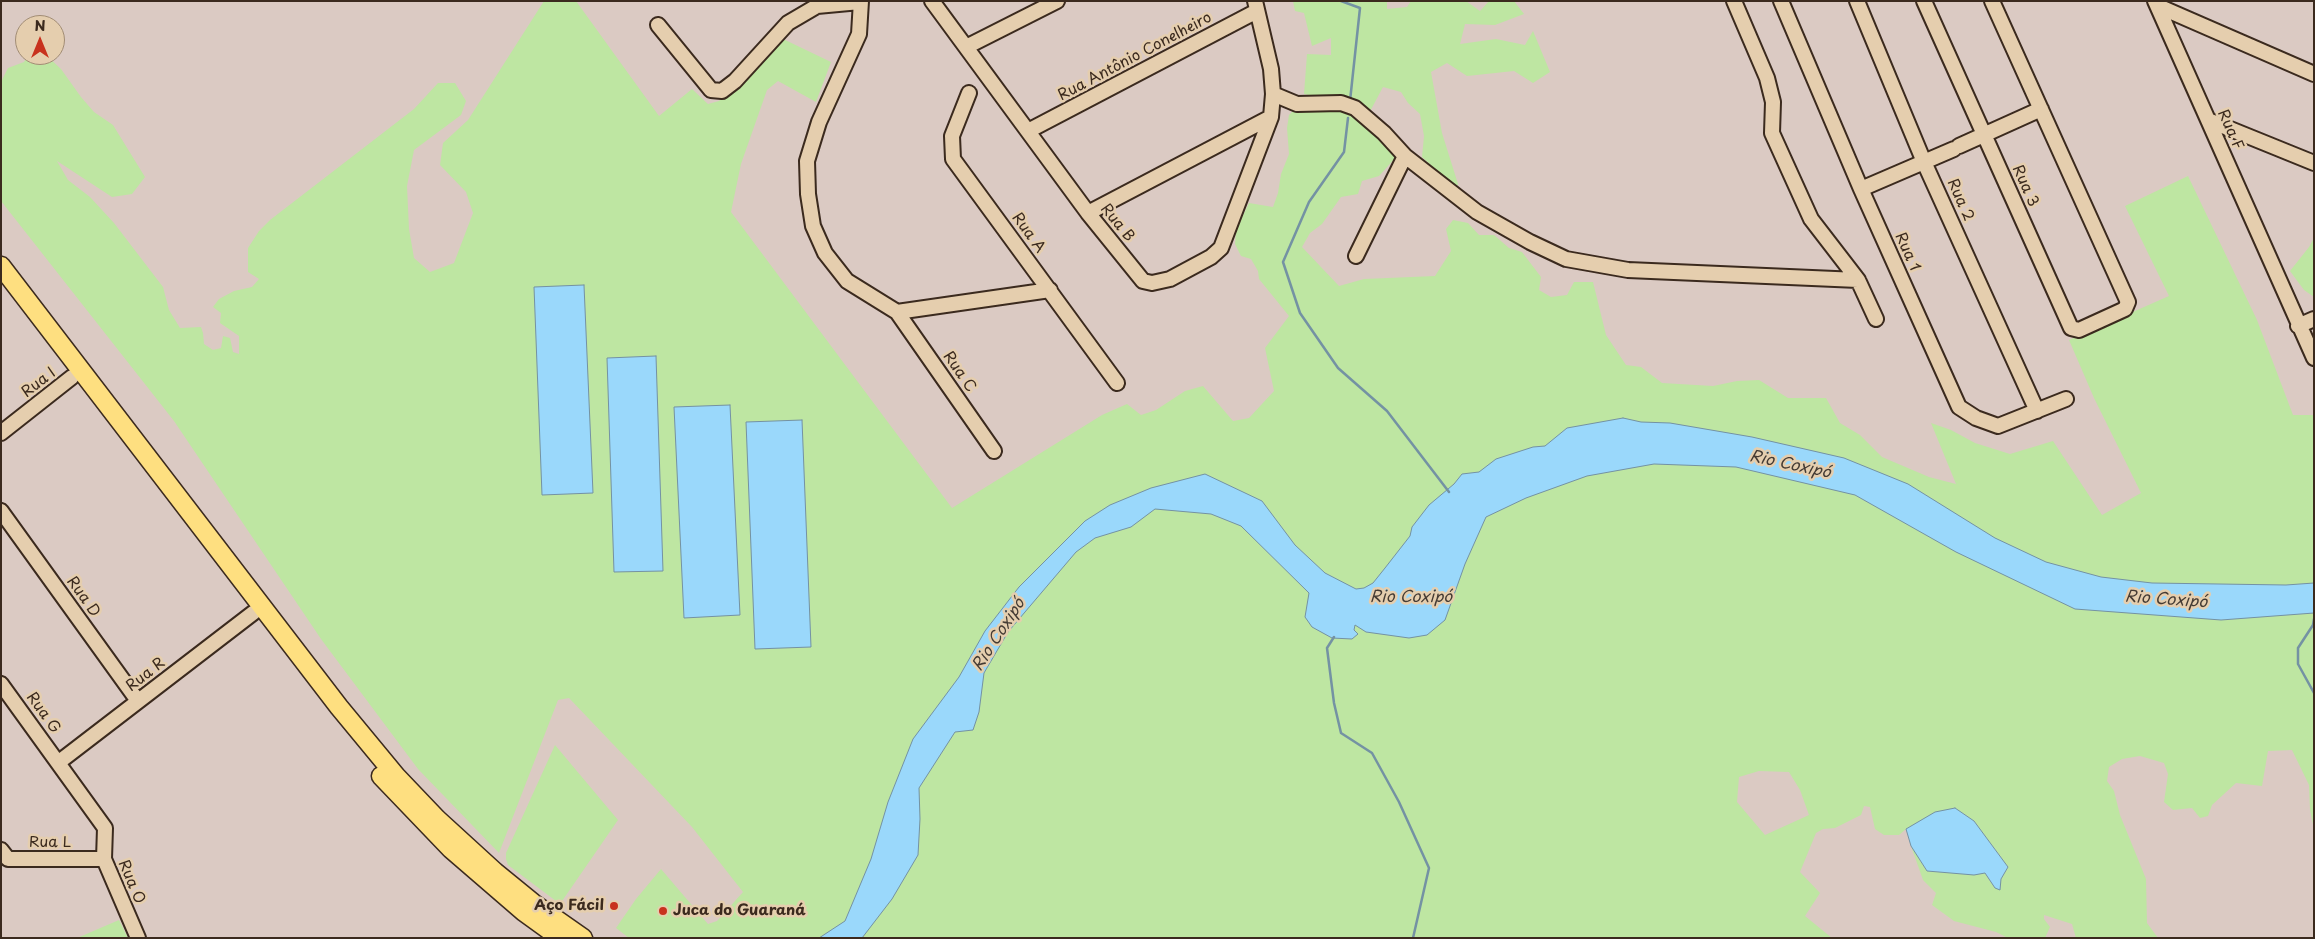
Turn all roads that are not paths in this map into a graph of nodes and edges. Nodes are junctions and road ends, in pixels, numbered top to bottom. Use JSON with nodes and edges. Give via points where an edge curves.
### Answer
{"nodes":[{"id":1,"x":861,"y":1,"type":"edge"},
{"id":2,"x":932,"y":1,"type":"edge"},
{"id":3,"x":1057,"y":1,"type":"edge"},
{"id":4,"x":1734,"y":1,"type":"edge"},
{"id":5,"x":1781,"y":1,"type":"edge"},
{"id":6,"x":1856,"y":1,"type":"edge"},
{"id":7,"x":1924,"y":1,"type":"edge"},
{"id":8,"x":1992,"y":1,"type":"edge"},
{"id":9,"x":2157,"y":4,"type":"edge"},
{"id":10,"x":1256,"y":6,"type":"edge"},
{"id":11,"x":658,"y":25,"type":"dead end"},
{"id":12,"x":966,"y":47,"type":"junction"},
{"id":13,"x":2314,"y":74,"type":"edge"},
{"id":14,"x":969,"y":93,"type":"dead end"},
{"id":15,"x":1273,"y":94,"type":"junction"},
{"id":16,"x":2042,"y":109,"type":"junction"},
{"id":17,"x":1271,"y":117,"type":"junction"},
{"id":18,"x":2208,"y":120,"type":"junction"},
{"id":19,"x":1028,"y":132,"type":"junction"},
{"id":20,"x":1984,"y":135,"type":"junction"},
{"id":21,"x":1406,"y":156,"type":"junction"},
{"id":22,"x":1924,"y":162,"type":"junction"},
{"id":23,"x":2314,"y":163,"type":"edge"},
{"id":24,"x":1861,"y":189,"type":"junction"},
{"id":25,"x":1088,"y":213,"type":"junction"},
{"id":26,"x":1356,"y":256,"type":"dead end"},
{"id":27,"x":1,"y":266,"type":"edge"},
{"id":28,"x":1858,"y":280,"type":"junction"},
{"id":29,"x":1,"y":285,"type":"edge"},
{"id":30,"x":1050,"y":290,"type":"junction"},
{"id":31,"x":897,"y":312,"type":"junction"},
{"id":32,"x":1876,"y":319,"type":"dead end"},
{"id":33,"x":2314,"y":319,"type":"edge"},
{"id":34,"x":2298,"y":326,"type":"junction"},
{"id":35,"x":2314,"y":358,"type":"edge"},
{"id":36,"x":72,"y":378,"type":"junction"},
{"id":37,"x":1117,"y":383,"type":"dead end"},
{"id":38,"x":2066,"y":399,"type":"dead end"},
{"id":39,"x":2037,"y":411,"type":"junction"},
{"id":40,"x":1,"y":433,"type":"edge"},
{"id":41,"x":994,"y":450,"type":"dead end"},
{"id":42,"x":1,"y":511,"type":"edge"},
{"id":43,"x":253,"y":613,"type":"junction"},
{"id":44,"x":1,"y":684,"type":"edge"},
{"id":45,"x":138,"y":701,"type":"junction"},
{"id":46,"x":59,"y":762,"type":"junction"},
{"id":47,"x":1,"y":850,"type":"edge"},
{"id":48,"x":104,"y":859,"type":"junction"},
{"id":49,"x":138,"y":938,"type":"edge"},
{"id":50,"x":560,"y":938,"type":"edge"},
{"id":51,"x":583,"y":938,"type":"edge"}],
"edges":[{"from":1,"to":11,"type":"street","via":[[817,6],[788,23],[722,91],[711,90]]},
{"from":1,"to":31,"type":"street","via":[[859,34],[819,122],[807,161],[808,194],[813,226],[825,253],[846,281]]},
{"from":2,"to":12,"type":"street","name":"Rua B"},
{"from":3,"to":12,"type":"street"},
{"from":4,"to":28,"type":"street","via":[[1773,102],[1772,134],[1811,219]]},
{"from":5,"to":24,"type":"street","name":"Rua 1"},
{"from":6,"to":22,"type":"street","name":"Rua 2"},
{"from":7,"to":20,"type":"street","name":"Rua 3"},
{"from":8,"to":16,"type":"street"},
{"from":9,"to":13,"type":"street"},
{"from":9,"to":18,"type":"street","name":"Rua F"},
{"from":10,"to":15,"type":"street","via":[[1271,69]]},
{"from":10,"to":19,"type":"street","name":"Rua Antônio Conelheiro"},
{"from":12,"to":19,"type":"street","name":"Rua B"},
{"from":14,"to":30,"type":"street","name":"Rua A","via":[[952,136],[953,159]]},
{"from":15,"to":17,"type":"street"},
{"from":15,"to":21,"type":"street","via":[[1297,104],[1341,103],[1355,108]]},
{"from":16,"to":20,"type":"street"},
{"from":16,"to":20,"type":"street","name":"Rua 3","via":[[2128,302],[2127,306],[2079,330],[2071,328]]},
{"from":17,"to":25,"type":"street"},
{"from":17,"to":25,"type":"street","name":"Rua B","via":[[1226,240],[1211,257],[1170,279],[1152,283],[1143,281]]},
{"from":18,"to":23,"type":"street"},
{"from":18,"to":34,"type":"street","name":"Rua F"},
{"from":19,"to":25,"type":"street","name":"Rua B"},
{"from":20,"to":22,"type":"street"},
{"from":21,"to":26,"type":"street"},
{"from":21,"to":28,"type":"street","via":[[1477,212],[1566,259],[1628,270]]},
{"from":22,"to":24,"type":"street"},
{"from":22,"to":39,"type":"street","name":"Rua 2"},
{"from":24,"to":39,"type":"street","name":"Rua 1","via":[[1959,407],[1998,426]]},
{"from":27,"to":51,"type":"main road","via":[[389,768],[437,819],[495,872]]},
{"from":28,"to":32,"type":"street"},
{"from":29,"to":36,"type":"main road"},
{"from":30,"to":31,"type":"street"},
{"from":30,"to":37,"type":"street","name":"Rua A"},
{"from":31,"to":41,"type":"street","name":"Rua C"},
{"from":33,"to":34,"type":"street"},
{"from":34,"to":35,"type":"street","name":"Rua F"},
{"from":36,"to":40,"type":"street","name":"Rua I"},
{"from":36,"to":43,"type":"main road"},
{"from":38,"to":39,"type":"street","name":"Rua 1"},
{"from":42,"to":45,"type":"street","name":"Rua D"},
{"from":43,"to":45,"type":"street","name":"Rua R"},
{"from":43,"to":50,"type":"main road","via":[[382,779],[415,814],[488,883]]},
{"from":44,"to":46,"type":"street","name":"Rua G"},
{"from":45,"to":46,"type":"street","name":"Rua R"},
{"from":46,"to":48,"type":"street","name":"Rua O","via":[[105,828]]},
{"from":47,"to":48,"type":"street","name":"Rua L","via":[[8,860]]},
{"from":48,"to":49,"type":"street","name":"Rua O"}]}
